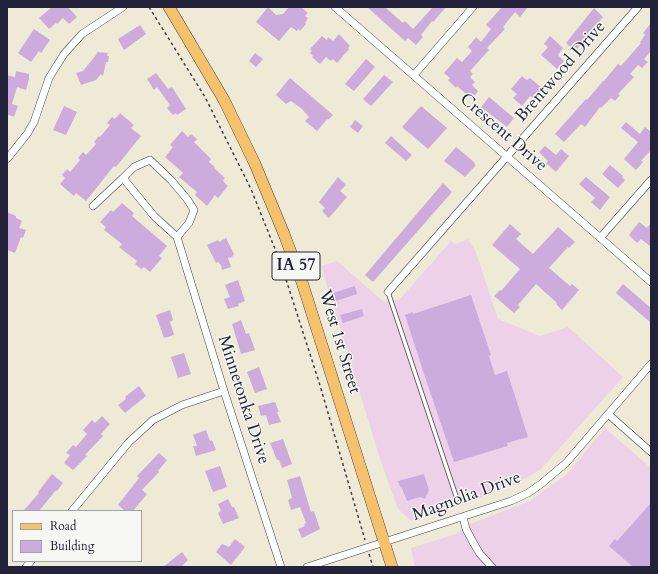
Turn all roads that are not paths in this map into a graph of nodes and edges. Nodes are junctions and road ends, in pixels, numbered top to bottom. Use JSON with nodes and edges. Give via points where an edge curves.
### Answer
{"nodes":[{"id":1,"x":123,"y":7,"type":"edge"},
{"id":2,"x":168,"y":7,"type":"edge"},
{"id":3,"x":335,"y":7,"type":"edge"},
{"id":4,"x":474,"y":7,"type":"edge"},
{"id":5,"x":638,"y":7,"type":"edge"},
{"id":6,"x":414,"y":75,"type":"junction"},
{"id":7,"x":507,"y":156,"type":"junction"},
{"id":8,"x":7,"y":159,"type":"edge"},
{"id":9,"x":123,"y":178,"type":"junction"},
{"id":10,"x":651,"y":180,"type":"edge"},
{"id":11,"x":93,"y":206,"type":"dead end"},
{"id":12,"x":600,"y":238,"type":"junction"},
{"id":13,"x":177,"y":240,"type":"junction"},
{"id":14,"x":651,"y":282,"type":"edge"},
{"id":15,"x":388,"y":292,"type":"joint"},
{"id":16,"x":651,"y":364,"type":"edge"},
{"id":17,"x":224,"y":391,"type":"junction"},
{"id":18,"x":608,"y":414,"type":"junction"},
{"id":19,"x":651,"y":452,"type":"edge"},
{"id":20,"x":457,"y":499,"type":"dead end"},
{"id":21,"x":73,"y":510,"type":"edge"},
{"id":22,"x":463,"y":517,"type":"junction"},
{"id":23,"x":384,"y":542,"type":"junction"},
{"id":24,"x":281,"y":567,"type":"edge"},
{"id":25,"x":307,"y":567,"type":"edge"},
{"id":26,"x":392,"y":567,"type":"edge"},
{"id":27,"x":492,"y":567,"type":"edge"}],
"edges":[{"from":1,"to":8,"type":"street","via":[[82,34],[64,54],[49,78],[34,122]]},
{"from":2,"to":23,"type":"main road","name":"West 1st Street","number":"IA 57","via":[[224,100],[255,164],[284,234],[302,282]]},
{"from":3,"to":6,"type":"street","name":"Crescent Drive"},
{"from":4,"to":6,"type":"street"},
{"from":5,"to":7,"type":"street","name":"Brentwood Drive"},
{"from":6,"to":7,"type":"street","name":"Crescent Drive"},
{"from":7,"to":12,"type":"street","name":"Crescent Drive"},
{"from":7,"to":15,"type":"street","name":"Brentwood Drive"},
{"from":9,"to":11,"type":"street"},
{"from":9,"to":13,"type":"street"},
{"from":9,"to":13,"type":"street","via":[[134,167],[150,160],[171,180],[194,210],[189,223]]},
{"from":10,"to":12,"type":"street"},
{"from":12,"to":14,"type":"street","name":"Crescent Drive"},
{"from":13,"to":17,"type":"street","name":"Minnetonka Drive"},
{"from":15,"to":20,"type":"lane"},
{"from":16,"to":18,"type":"street","name":"Magnolia Drive"},
{"from":17,"to":21,"type":"street","via":[[182,405],[153,420],[129,442]]},
{"from":17,"to":24,"type":"street","name":"Minnetonka Drive"},
{"from":18,"to":19,"type":"street"},
{"from":18,"to":22,"type":"street","name":"Magnolia Drive","via":[[566,463],[541,484],[510,501]]},
{"from":22,"to":23,"type":"street","name":"Magnolia Drive"},
{"from":22,"to":27,"type":"street","via":[[466,530],[474,544]]},
{"from":23,"to":25,"type":"street","name":"Magnolia Drive"},
{"from":23,"to":26,"type":"main road","name":"West 1st Street","number":"IA 57"}]}
